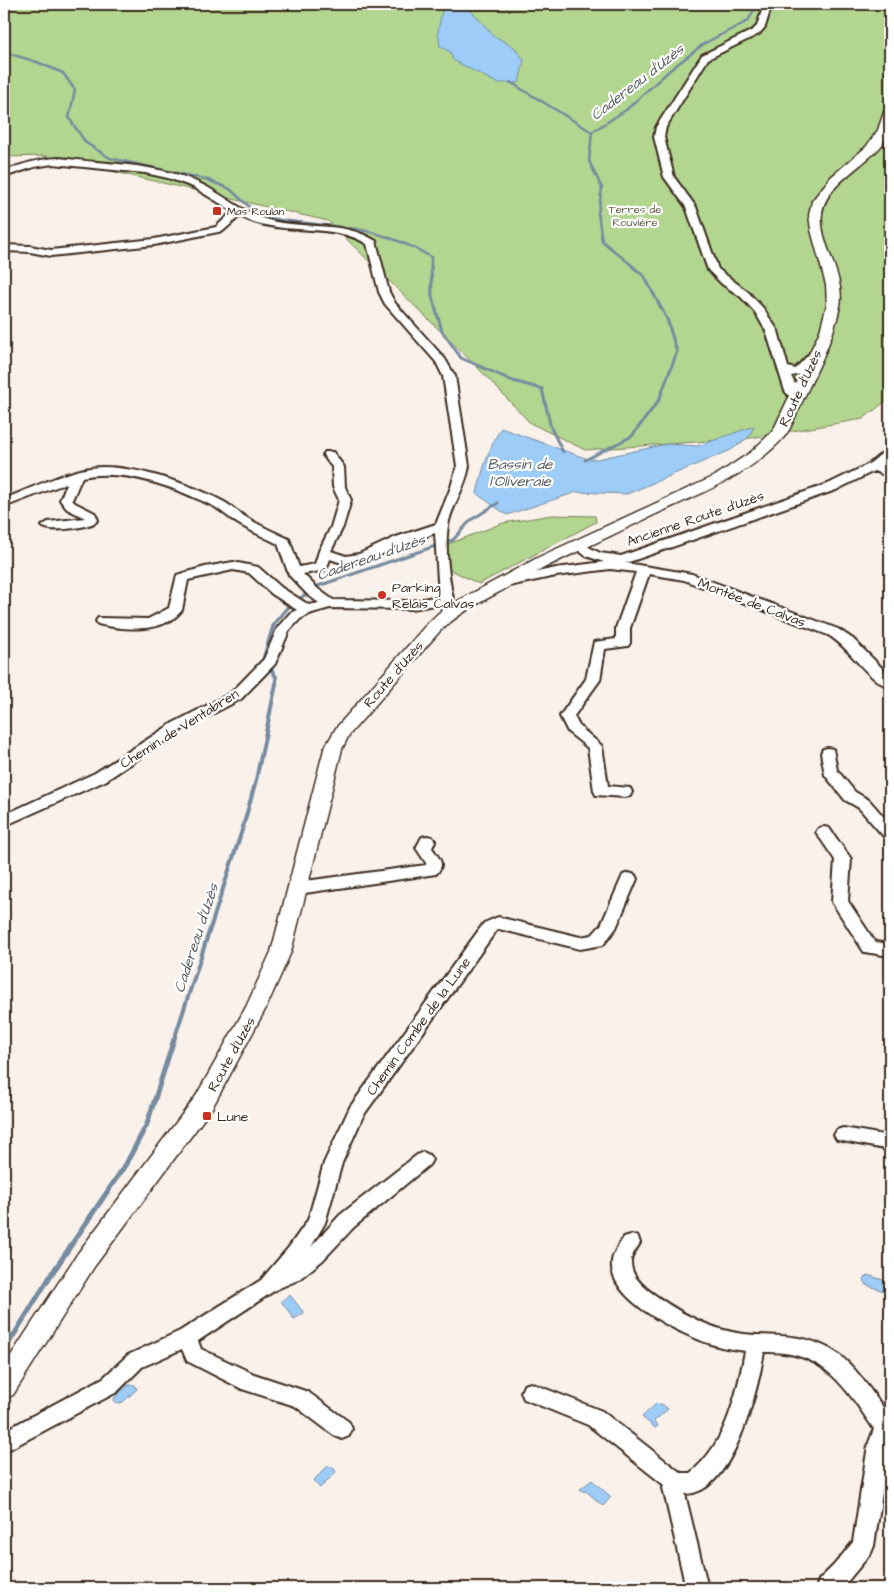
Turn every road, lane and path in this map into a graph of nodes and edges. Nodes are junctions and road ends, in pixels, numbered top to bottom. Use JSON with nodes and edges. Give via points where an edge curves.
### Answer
{"nodes":[{"id":1,"x":768,"y":4,"type":"edge"},
{"id":2,"x":890,"y":112,"type":"edge"},
{"id":3,"x":4,"y":174,"type":"edge"},
{"id":4,"x":235,"y":210,"type":"junction"},
{"id":5,"x":4,"y":248,"type":"edge"},
{"id":6,"x":818,"y":351,"type":"junction"},
{"id":7,"x":785,"y":374,"type":"junction"},
{"id":8,"x":801,"y":388,"type":"junction"},
{"id":9,"x":890,"y":453,"type":"edge"},
{"id":10,"x":328,"y":455,"type":"dead end"},
{"id":11,"x":873,"y":467,"type":"junction"},
{"id":12,"x":890,"y":473,"type":"edge"},
{"id":13,"x":77,"y":474,"type":"junction"},
{"id":14,"x":60,"y":482,"type":"junction"},
{"id":15,"x":4,"y":503,"type":"edge"},
{"id":16,"x":4,"y":512,"type":"edge"},
{"id":17,"x":48,"y":526,"type":"dead end"},
{"id":18,"x":442,"y":526,"type":"junction"},
{"id":19,"x":584,"y":550,"type":"junction"},
{"id":20,"x":325,"y":554,"type":"junction"},
{"id":21,"x":559,"y":554,"type":"junction"},
{"id":22,"x":626,"y":559,"type":"junction"},
{"id":23,"x":606,"y":566,"type":"junction"},
{"id":24,"x":586,"y":568,"type":"junction"},
{"id":25,"x":644,"y":569,"type":"junction"},
{"id":26,"x":572,"y":570,"type":"junction"},
{"id":27,"x":294,"y":572,"type":"junction"},
{"id":28,"x":500,"y":583,"type":"junction"},
{"id":29,"x":298,"y":604,"type":"junction"},
{"id":30,"x":330,"y":604,"type":"junction"},
{"id":31,"x":447,"y":606,"type":"junction"},
{"id":32,"x":103,"y":621,"type":"dead end"},
{"id":33,"x":885,"y":679,"type":"edge"},
{"id":34,"x":828,"y":753,"type":"dead end"},
{"id":35,"x":625,"y":792,"type":"dead end"},
{"id":36,"x":4,"y":821,"type":"edge"},
{"id":37,"x":824,"y":832,"type":"dead end"},
{"id":38,"x":890,"y":834,"type":"edge"},
{"id":39,"x":427,"y":841,"type":"dead end"},
{"id":40,"x":628,"y":879,"type":"dead end"},
{"id":41,"x":298,"y":888,"type":"junction"},
{"id":42,"x":890,"y":950,"type":"edge"},
{"id":43,"x":843,"y":1135,"type":"dead end"},
{"id":44,"x":890,"y":1144,"type":"edge"},
{"id":45,"x":422,"y":1160,"type":"dead end"},
{"id":46,"x":631,"y":1243,"type":"dead end"},
{"id":47,"x":268,"y":1286,"type":"junction"},
{"id":48,"x":187,"y":1337,"type":"junction"},
{"id":49,"x":756,"y":1344,"type":"junction"},
{"id":50,"x":4,"y":1387,"type":"edge"},
{"id":51,"x":531,"y":1392,"type":"dead end"},
{"id":52,"x":888,"y":1421,"type":"edge"},
{"id":53,"x":342,"y":1429,"type":"dead end"},
{"id":54,"x":4,"y":1442,"type":"edge"},
{"id":55,"x":677,"y":1482,"type":"junction"},
{"id":56,"x":697,"y":1588,"type":"edge"},
{"id":57,"x":826,"y":1588,"type":"edge"}],
"edges":[{"from":1,"to":7,"type":"street","via":[[761,27],[756,32],[705,57],[661,127],[659,137],[669,177],[691,207],[713,270],[759,310],[772,331]]},
{"from":2,"to":6,"type":"main road","name":"Route d'Uzès","via":[[884,130],[870,150],[835,180],[818,201],[815,215],[817,230],[833,285],[834,304]]},
{"from":3,"to":4,"type":"street","via":[[48,162],[142,169],[195,185],[221,198]]},
{"from":4,"to":5,"type":"street","via":[[222,227],[154,242],[51,253]]},
{"from":4,"to":18,"type":"street","via":[[267,223],[358,234],[372,243],[390,304],[441,361],[450,376],[463,466],[462,479]]},
{"from":6,"to":7,"type":"street","via":[[798,372]]},
{"from":6,"to":8,"type":"main road","name":"Route d'Uzès"},
{"from":7,"to":8,"type":"street","via":[[790,375]]},
{"from":7,"to":8,"type":"street","via":[[791,391]]},
{"from":8,"to":19,"type":"main road","name":"Route d'Uzès","via":[[779,433],[756,456],[720,479]]},
{"from":9,"to":11,"type":"street","name":"Ancienne Route d'Uzès"},
{"from":10,"to":20,"type":"street","via":[[338,468],[339,488],[345,500]]},
{"from":11,"to":12,"type":"street"},
{"from":11,"to":22,"type":"street","name":"Ancienne Route d'Uzès","via":[[832,487]]},
{"from":13,"to":14,"type":"street"},
{"from":13,"to":17,"type":"street","via":[[66,500],[91,516],[92,520],[83,524]]},
{"from":13,"to":27,"type":"street","via":[[117,472],[146,477],[194,493],[284,542]]},
{"from":14,"to":15,"type":"street"},
{"from":14,"to":16,"type":"street","via":[[50,491]]},
{"from":18,"to":20,"type":"street","via":[[362,557],[344,560]]},
{"from":18,"to":31,"type":"street"},
{"from":19,"to":21,"type":"main road","name":"Route d'Uzès"},
{"from":19,"to":22,"type":"street","via":[[604,560]]},
{"from":19,"to":24,"type":"street","via":[[591,564]]},
{"from":20,"to":27,"type":"street","via":[[321,567]]},
{"from":21,"to":26,"type":"street","via":[[561,565]]},
{"from":21,"to":28,"type":"main road","name":"Route d'Uzès"},
{"from":22,"to":23,"type":"street","name":"Ancienne Route d'Uzès"},
{"from":23,"to":24,"type":"street","name":"Ancienne Route d'Uzès"},
{"from":23,"to":25,"type":"street","name":"Montée de Calvas"},
{"from":24,"to":26,"type":"street","name":"Ancienne Route d'Uzès"},
{"from":25,"to":33,"type":"street","name":"Montée de Calvas","via":[[687,577],[843,637]]},
{"from":25,"to":35,"type":"street","via":[[623,628],[623,644],[599,645],[593,680],[567,716],[573,729],[594,746],[601,790]]},
{"from":26,"to":28,"type":"street","name":"Ancienne Route d'Uzès"},
{"from":27,"to":30,"type":"street"},
{"from":28,"to":31,"type":"main road","name":"Route d'Uzès"},
{"from":29,"to":30,"type":"street","name":"Chemin de Ventabren"},
{"from":29,"to":32,"type":"street","via":[[252,570],[233,566],[182,578],[175,610],[161,621],[142,625]]},
{"from":29,"to":36,"type":"street","name":"Chemin de Ventabren","via":[[295,616],[283,630],[266,664],[236,696],[178,726],[100,777]]},
{"from":30,"to":31,"type":"street","name":"Chemin de Ventabren"},
{"from":31,"to":41,"type":"main road","name":"Route d'Uzès","via":[[434,626],[342,732],[333,749]]},
{"from":34,"to":38,"type":"street","via":[[830,771],[850,796],[864,804]]},
{"from":37,"to":42,"type":"street","via":[[843,859],[840,902],[870,948]]},
{"from":39,"to":41,"type":"street","via":[[424,848],[434,862],[430,870]]},
{"from":40,"to":47,"type":"street","name":"Chemin Combe de la Lune","via":[[608,928],[597,940],[580,943],[498,923],[490,927],[356,1112],[333,1163],[316,1223]]},
{"from":41,"to":50,"type":"main road","name":"Route d'Uzès","via":[[281,952],[256,1008],[204,1102],[86,1260]]},
{"from":43,"to":44,"type":"street"},
{"from":45,"to":47,"type":"street","name":"Chemin Combe de la Lune","via":[[347,1221],[316,1254],[291,1274]]},
{"from":46,"to":49,"type":"street","via":[[621,1264],[627,1282],[644,1298],[673,1318],[712,1335]]},
{"from":47,"to":48,"type":"street","name":"Chemin Combe de la Lune"},
{"from":48,"to":53,"type":"street","via":[[194,1355],[249,1382],[301,1399]]},
{"from":48,"to":54,"type":"street","name":"Chemin Combe de la Lune","via":[[135,1361],[110,1385]]},
{"from":49,"to":52,"type":"street","via":[[766,1342],[793,1346],[823,1355]]},
{"from":49,"to":55,"type":"street","via":[[751,1377],[721,1453],[707,1473],[694,1483]]},
{"from":51,"to":55,"type":"street","via":[[595,1418]]},
{"from":52,"to":57,"type":"street","via":[[878,1444],[862,1546]]},
{"from":55,"to":56,"type":"street","via":[[673,1488]]}]}
